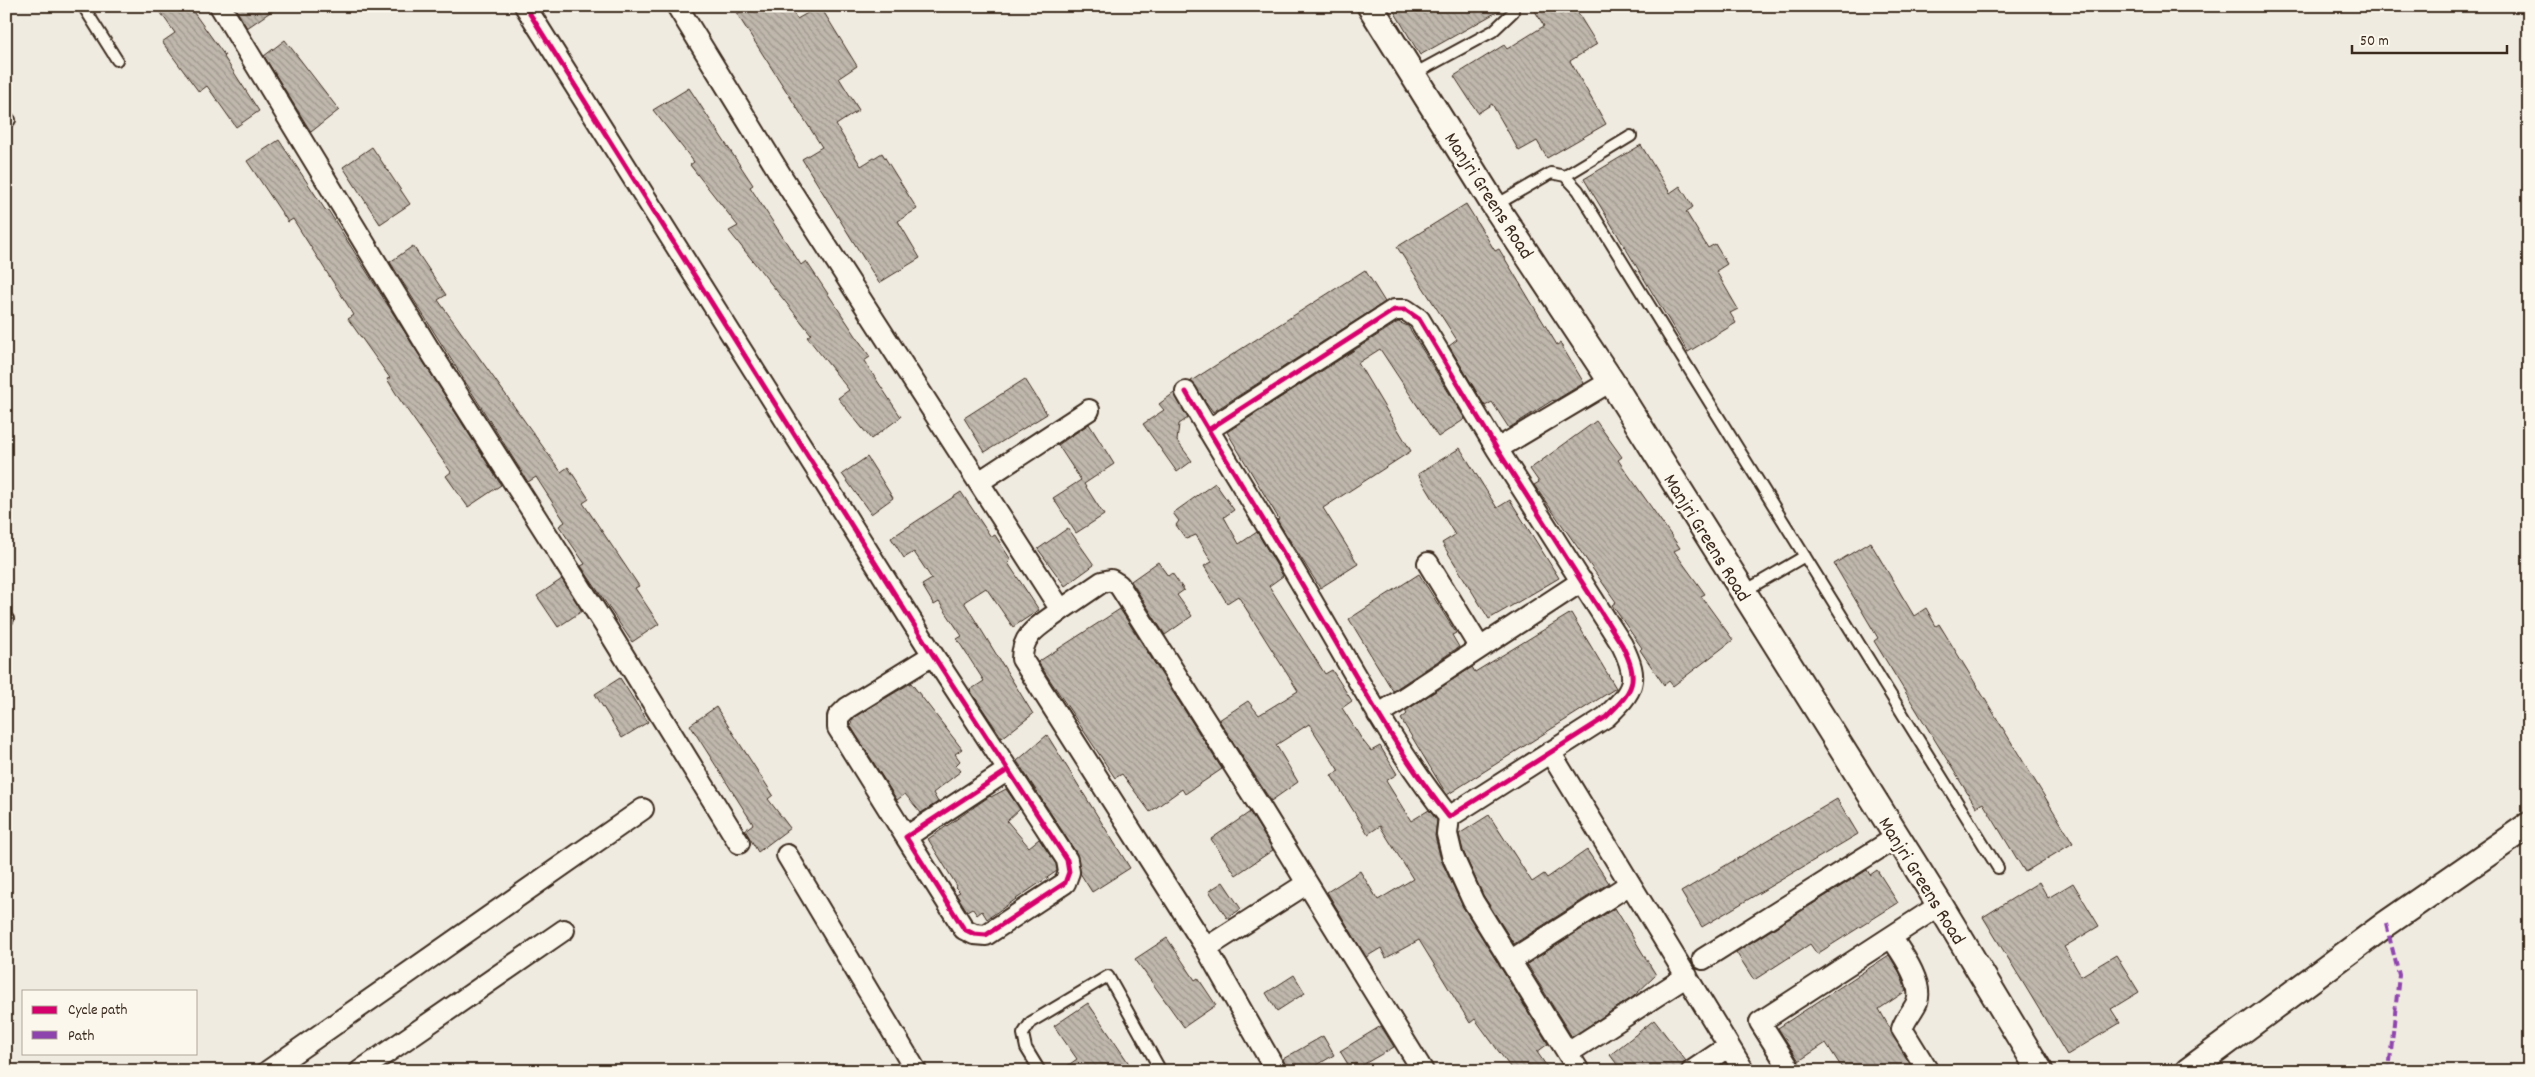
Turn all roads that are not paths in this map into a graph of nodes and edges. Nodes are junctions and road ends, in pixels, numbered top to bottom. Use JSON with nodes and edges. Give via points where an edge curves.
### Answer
{"nodes":[{"id":1,"x":83,"y":6,"type":"edge"},
{"id":2,"x":220,"y":6,"type":"edge"},
{"id":3,"x":525,"y":6,"type":"edge"},
{"id":4,"x":677,"y":6,"type":"edge"},
{"id":5,"x":1370,"y":6,"type":"edge"},
{"id":6,"x":1513,"y":6,"type":"edge"},
{"id":7,"x":117,"y":60,"type":"dead end"},
{"id":8,"x":1414,"y":74,"type":"junction"},
{"id":9,"x":1631,"y":136,"type":"dead end"},
{"id":10,"x":1565,"y":176,"type":"junction"},
{"id":11,"x":1495,"y":206,"type":"junction"},
{"id":12,"x":1611,"y":380,"type":"junction"},
{"id":13,"x":1186,"y":392,"type":"dead end"},
{"id":14,"x":1089,"y":410,"type":"dead end"},
{"id":15,"x":1208,"y":430,"type":"junction"},
{"id":16,"x":1498,"y":449,"type":"junction"},
{"id":17,"x":979,"y":482,"type":"junction"},
{"id":18,"x":1805,"y":556,"type":"junction"},
{"id":19,"x":1428,"y":563,"type":"dead end"},
{"id":20,"x":1582,"y":581,"type":"junction"},
{"id":21,"x":1743,"y":592,"type":"junction"},
{"id":22,"x":1061,"y":610,"type":"junction"},
{"id":23,"x":1480,"y":648,"type":"junction"},
{"id":24,"x":933,"y":655,"type":"junction"},
{"id":25,"x":1378,"y":715,"type":"junction"},
{"id":26,"x":1550,"y":752,"type":"junction"},
{"id":27,"x":1008,"y":770,"type":"junction"},
{"id":28,"x":643,"y":809,"type":"dead end"},
{"id":29,"x":1449,"y":817,"type":"junction"},
{"id":30,"x":2529,"y":825,"type":"edge"},
{"id":31,"x":906,"y":837,"type":"junction"},
{"id":32,"x":1897,"y":837,"type":"junction"},
{"id":33,"x":739,"y":843,"type":"dead end"},
{"id":34,"x":786,"y":855,"type":"dead end"},
{"id":35,"x":1998,"y":868,"type":"dead end"},
{"id":36,"x":1306,"y":884,"type":"junction"},
{"id":37,"x":1630,"y":884,"type":"junction"},
{"id":38,"x":1940,"y":905,"type":"junction"},
{"id":39,"x":564,"y":930,"type":"dead end"},
{"id":40,"x":1891,"y":937,"type":"junction"},
{"id":41,"x":1206,"y":948,"type":"junction"},
{"id":42,"x":1703,"y":959,"type":"dead end"},
{"id":43,"x":1510,"y":960,"type":"junction"},
{"id":44,"x":1687,"y":976,"type":"junction"},
{"id":45,"x":1729,"y":1046,"type":"junction"},
{"id":46,"x":1568,"y":1053,"type":"junction"},
{"id":47,"x":268,"y":1071,"type":"edge"},
{"id":48,"x":360,"y":1071,"type":"edge"},
{"id":49,"x":916,"y":1071,"type":"edge"},
{"id":50,"x":1040,"y":1071,"type":"edge"},
{"id":51,"x":1161,"y":1071,"type":"edge"},
{"id":52,"x":1276,"y":1071,"type":"edge"},
{"id":53,"x":1423,"y":1071,"type":"edge"},
{"id":54,"x":1579,"y":1071,"type":"edge"},
{"id":55,"x":1692,"y":1071,"type":"edge"},
{"id":56,"x":1744,"y":1071,"type":"edge"},
{"id":57,"x":1792,"y":1071,"type":"edge"},
{"id":58,"x":1928,"y":1071,"type":"edge"},
{"id":59,"x":2040,"y":1071,"type":"edge"},
{"id":60,"x":2188,"y":1071,"type":"edge"}],
"edges":[{"from":1,"to":7,"type":"lane"},
{"from":2,"to":33,"type":"street","via":[[427,346]]},
{"from":3,"to":24,"type":"street"},
{"from":4,"to":17,"type":"street","via":[[782,177]]},
{"from":5,"to":8,"type":"street","name":"Manjri Greens Road"},
{"from":6,"to":8,"type":"lane","via":[[1513,12],[1493,31]]},
{"from":8,"to":11,"type":"street","name":"Manjri Greens Road"},
{"from":9,"to":10,"type":"lane"},
{"from":10,"to":11,"type":"lane","via":[[1551,172]]},
{"from":10,"to":18,"type":"lane","via":[[1578,190]]},
{"from":11,"to":12,"type":"street","name":"Manjri Greens Road"},
{"from":12,"to":16,"type":"street"},
{"from":12,"to":21,"type":"street","name":"Manjri Greens Road"},
{"from":13,"to":15,"type":"street"},
{"from":14,"to":17,"type":"street"},
{"from":15,"to":16,"type":"street","via":[[1394,310],[1406,310],[1419,319]]},
{"from":15,"to":25,"type":"street"},
{"from":16,"to":20,"type":"street"},
{"from":17,"to":22,"type":"street"},
{"from":18,"to":21,"type":"lane"},
{"from":18,"to":35,"type":"lane"},
{"from":19,"to":23,"type":"street"},
{"from":20,"to":23,"type":"street"},
{"from":20,"to":26,"type":"street","via":[[1622,644],[1632,666],[1632,684],[1624,699],[1606,716]]},
{"from":21,"to":32,"type":"street","name":"Manjri Greens Road"},
{"from":22,"to":36,"type":"street","via":[[1102,582],[1111,580],[1119,586]]},
{"from":22,"to":41,"type":"street","via":[[1028,635],[1022,646],[1022,659]]},
{"from":23,"to":25,"type":"street"},
{"from":24,"to":27,"type":"street"},
{"from":24,"to":31,"type":"street","via":[[847,708],[838,717],[838,728]]},
{"from":25,"to":29,"type":"street","via":[[1426,789]]},
{"from":26,"to":29,"type":"street"},
{"from":26,"to":37,"type":"street"},
{"from":27,"to":31,"type":"street"},
{"from":27,"to":31,"type":"street","via":[[1067,860],[1069,872],[1066,883],[986,934],[974,934],[964,929]]},
{"from":28,"to":47,"type":"street"},
{"from":29,"to":43,"type":"street","via":[[1447,834],[1459,874]]},
{"from":30,"to":60,"type":"street","via":[[2386,924]]},
{"from":32,"to":38,"type":"street","name":"Manjri Greens Road"},
{"from":32,"to":42,"type":"street"},
{"from":34,"to":49,"type":"street"},
{"from":36,"to":41,"type":"street"},
{"from":36,"to":53,"type":"street"},
{"from":37,"to":43,"type":"street"},
{"from":37,"to":44,"type":"street"},
{"from":38,"to":40,"type":"street"},
{"from":38,"to":59,"type":"street","name":"Manjri Greens Road"},
{"from":39,"to":48,"type":"street"},
{"from":40,"to":57,"type":"street","via":[[1760,1022]]},
{"from":40,"to":58,"type":"street","via":[[1918,986],[1918,1001],[1902,1030]]},
{"from":41,"to":52,"type":"street"},
{"from":43,"to":46,"type":"street"},
{"from":44,"to":45,"type":"street"},
{"from":44,"to":46,"type":"street"},
{"from":45,"to":55,"type":"street"},
{"from":45,"to":56,"type":"street"},
{"from":46,"to":54,"type":"street"},
{"from":50,"to":51,"type":"lane","via":[[1026,1048],[1023,1034],[1031,1022],[1108,976]]}]}
